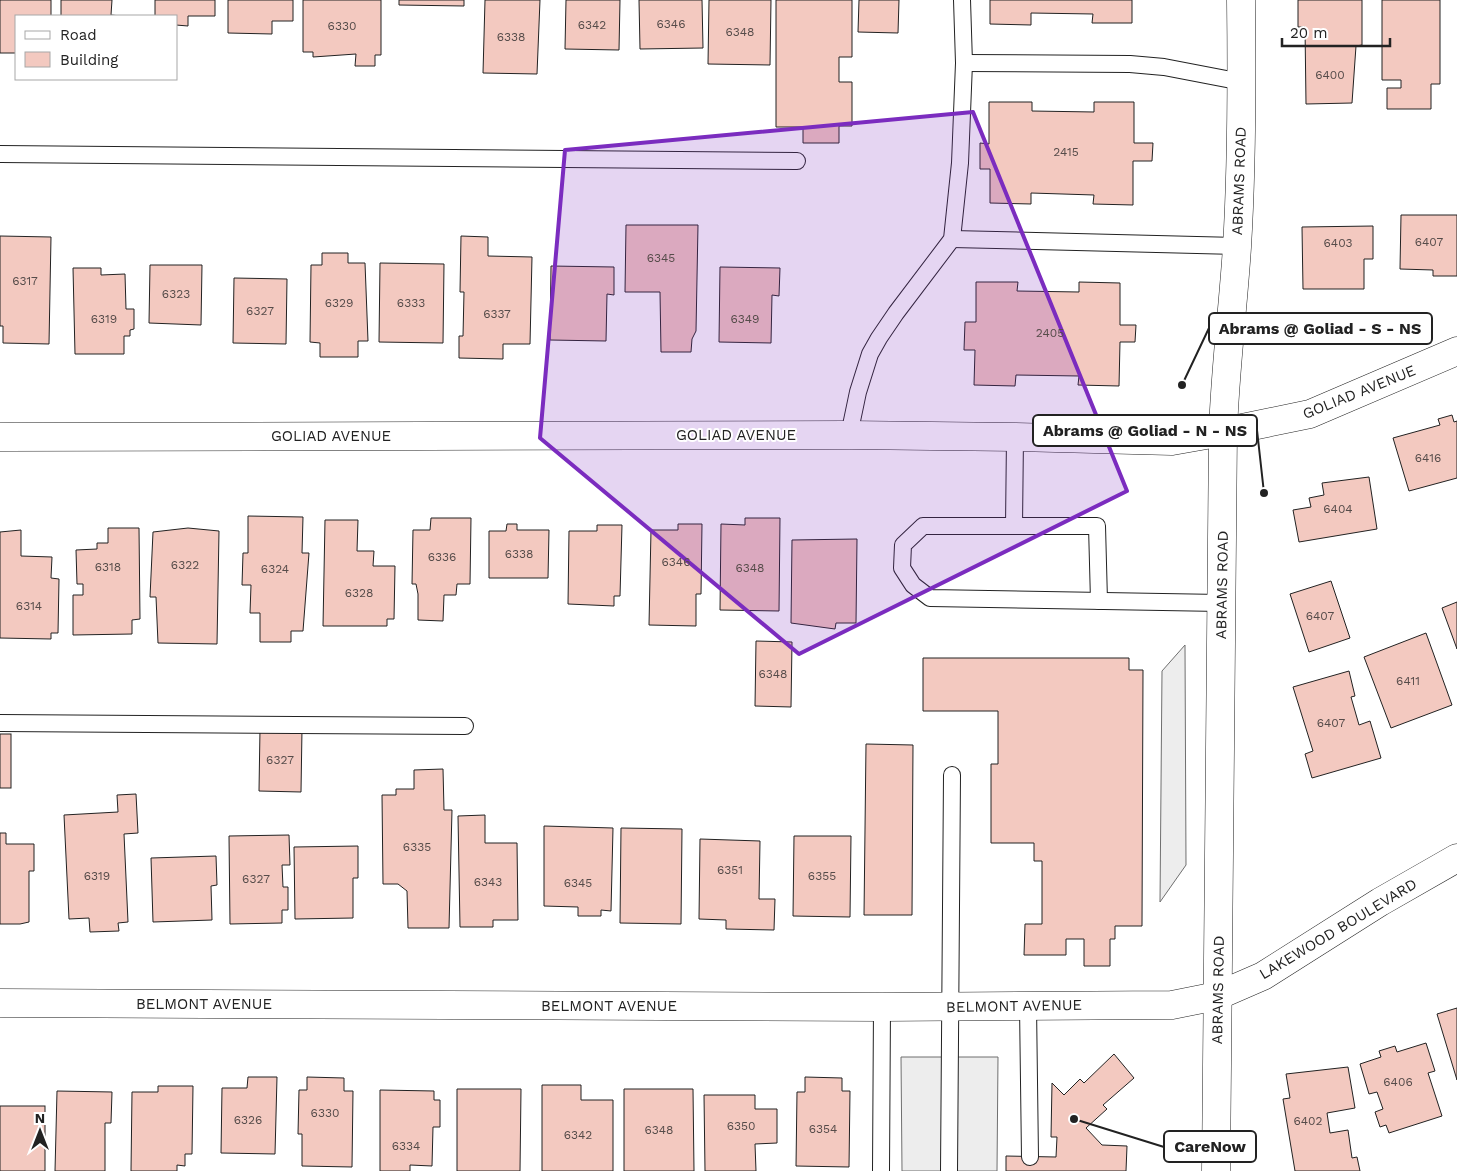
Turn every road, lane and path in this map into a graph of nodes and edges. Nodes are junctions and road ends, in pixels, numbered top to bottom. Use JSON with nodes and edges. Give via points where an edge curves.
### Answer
{"nodes":[{"id":1,"x":962,"y":0,"type":"edge"},
{"id":2,"x":1240,"y":0,"type":"edge"},
{"id":3,"x":964,"y":63,"type":"junction"},
{"id":4,"x":1242,"y":82,"type":"junction"},
{"id":5,"x":0,"y":154,"type":"edge"},
{"id":6,"x":797,"y":162,"type":"dead end"},
{"id":7,"x":952,"y":238,"type":"junction"},
{"id":8,"x":1237,"y":246,"type":"junction"},
{"id":9,"x":1457,"y":351,"type":"edge"},
{"id":10,"x":1223,"y":432,"type":"junction"},
{"id":11,"x":849,"y":435,"type":"junction"},
{"id":12,"x":0,"y":437,"type":"edge"},
{"id":13,"x":1015,"y":437,"type":"junction"},
{"id":14,"x":1014,"y":526,"type":"junction"},
{"id":15,"x":1099,"y":601,"type":"junction"},
{"id":16,"x":1221,"y":603,"type":"junction"},
{"id":17,"x":0,"y":723,"type":"edge"},
{"id":18,"x":465,"y":726,"type":"dead end"},
{"id":19,"x":952,"y":775,"type":"dead end"},
{"id":20,"x":1457,"y":858,"type":"edge"},
{"id":21,"x":1217,"y":996,"type":"junction"},
{"id":22,"x":0,"y":1004,"type":"edge"},
{"id":23,"x":1028,"y":1006,"type":"junction"},
{"id":24,"x":950,"y":1007,"type":"junction"},
{"id":25,"x":882,"y":1008,"type":"junction"},
{"id":26,"x":1030,"y":1157,"type":"dead end"},
{"id":27,"x":881,"y":1171,"type":"edge"},
{"id":28,"x":949,"y":1171,"type":"edge"},
{"id":29,"x":1216,"y":1171,"type":"edge"}],
"edges":[{"from":1,"to":3,"type":"lane"},
{"from":2,"to":4,"type":"street","name":"ABRAMS ROAD"},
{"from":3,"to":4,"type":"lane","via":[[1130,64]]},
{"from":3,"to":7,"type":"lane","via":[[960,163]]},
{"from":4,"to":8,"type":"street","name":"ABRAMS ROAD"},
{"from":5,"to":6,"type":"lane"},
{"from":7,"to":8,"type":"lane"},
{"from":7,"to":11,"type":"lane","via":[[875,346],[864,370]]},
{"from":8,"to":10,"type":"street","name":"ABRAMS ROAD"},
{"from":9,"to":10,"type":"street","name":"GOLIAD AVENUE","via":[[1310,414]]},
{"from":10,"to":13,"type":"street","name":"GOLIAD AVENUE","via":[[1172,441]]},
{"from":10,"to":16,"type":"street","name":"ABRAMS ROAD"},
{"from":11,"to":12,"type":"street","name":"GOLIAD AVENUE"},
{"from":11,"to":13,"type":"street","name":"GOLIAD AVENUE"},
{"from":13,"to":14,"type":"lane"},
{"from":14,"to":15,"type":"lane","via":[[1097,526]]},
{"from":14,"to":15,"type":"lane","via":[[923,526],[903,545],[902,568],[913,585],[930,598]]},
{"from":15,"to":16,"type":"lane"},
{"from":16,"to":21,"type":"street","name":"ABRAMS ROAD"},
{"from":17,"to":18,"type":"lane"},
{"from":19,"to":24,"type":"lane"},
{"from":20,"to":21,"type":"street","name":"LAKEWOOD BOULEVARD","via":[[1263,976]]},
{"from":21,"to":23,"type":"street","name":"BELMONT AVENUE","via":[[1172,1004]]},
{"from":21,"to":29,"type":"street","name":"ABRAMS ROAD"},
{"from":22,"to":25,"type":"street","name":"BELMONT AVENUE"},
{"from":23,"to":24,"type":"street","name":"BELMONT AVENUE"},
{"from":23,"to":26,"type":"lane"},
{"from":24,"to":25,"type":"street","name":"BELMONT AVENUE"},
{"from":24,"to":28,"type":"lane"},
{"from":25,"to":27,"type":"lane"}]}
